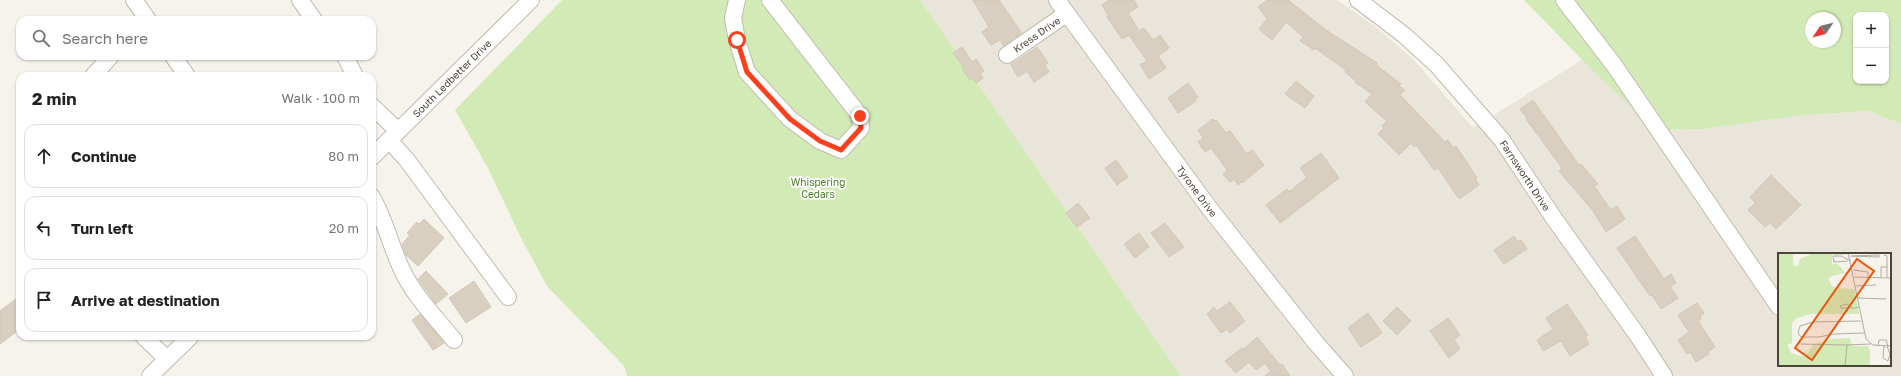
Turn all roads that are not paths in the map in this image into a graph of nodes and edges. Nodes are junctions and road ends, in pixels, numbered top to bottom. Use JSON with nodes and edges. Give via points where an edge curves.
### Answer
{"nodes":[{"id":1,"x":134,"y":0,"type":"edge"},
{"id":2,"x":300,"y":0,"type":"edge"},
{"id":3,"x":531,"y":0,"type":"edge"},
{"id":4,"x":737,"y":0,"type":"edge"},
{"id":5,"x":770,"y":0,"type":"edge"},
{"id":6,"x":1057,"y":0,"type":"edge"},
{"id":7,"x":1358,"y":0,"type":"edge"},
{"id":8,"x":1564,"y":0,"type":"edge"},
{"id":9,"x":1066,"y":14,"type":"junction"},
{"id":10,"x":145,"y":16,"type":"edge"},
{"id":11,"x":311,"y":16,"type":"edge"},
{"id":12,"x":1008,"y":55,"type":"dead end"},
{"id":13,"x":107,"y":60,"type":"edge"},
{"id":14,"x":176,"y":60,"type":"edge"},
{"id":15,"x":347,"y":60,"type":"edge"},
{"id":16,"x":97,"y":72,"type":"edge"},
{"id":17,"x":184,"y":72,"type":"edge"},
{"id":18,"x":353,"y":72,"type":"edge"},
{"id":19,"x":376,"y":112,"type":"edge"},
{"id":20,"x":393,"y":136,"type":"junction"},
{"id":21,"x":376,"y":153,"type":"edge"},
{"id":22,"x":376,"y":204,"type":"edge"},
{"id":23,"x":508,"y":297,"type":"dead end"},
{"id":24,"x":1778,"y":306,"type":"edge"},
{"id":25,"x":147,"y":340,"type":"edge"},
{"id":26,"x":186,"y":340,"type":"edge"},
{"id":27,"x":454,"y":340,"type":"dead end"},
{"id":28,"x":167,"y":360,"type":"junction"},
{"id":29,"x":150,"y":376,"type":"edge"},
{"id":30,"x":1345,"y":376,"type":"edge"},
{"id":31,"x":1664,"y":376,"type":"edge"}],
"edges":[{"from":1,"to":10,"type":"street"},
{"from":2,"to":11,"type":"street"},
{"from":3,"to":20,"type":"street","name":"South Ledbetter Drive"},
{"from":4,"to":5,"type":"street","via":[[733,18],[747,72],[790,119],[820,141],[841,150],[861,128],[860,116]]},
{"from":6,"to":9,"type":"street","name":"Tyrone Drive"},
{"from":7,"to":31,"type":"street","name":"Farnsworth Drive","via":[[1404,34],[1437,65],[1502,140]]},
{"from":8,"to":24,"type":"street","via":[[1614,65]]},
{"from":9,"to":12,"type":"street","name":"Kress Drive"},
{"from":9,"to":30,"type":"street","name":"Tyrone Drive","via":[[1210,209]]},
{"from":13,"to":16,"type":"street"},
{"from":14,"to":17,"type":"street"},
{"from":15,"to":18,"type":"street"},
{"from":19,"to":20,"type":"street"},
{"from":20,"to":21,"type":"street","name":"South Ledbetter Drive"},
{"from":20,"to":23,"type":"street","via":[[407,160]]},
{"from":22,"to":27,"type":"street","via":[[404,274]]},
{"from":25,"to":28,"type":"street"},
{"from":26,"to":28,"type":"street"},
{"from":28,"to":29,"type":"street"}]}
